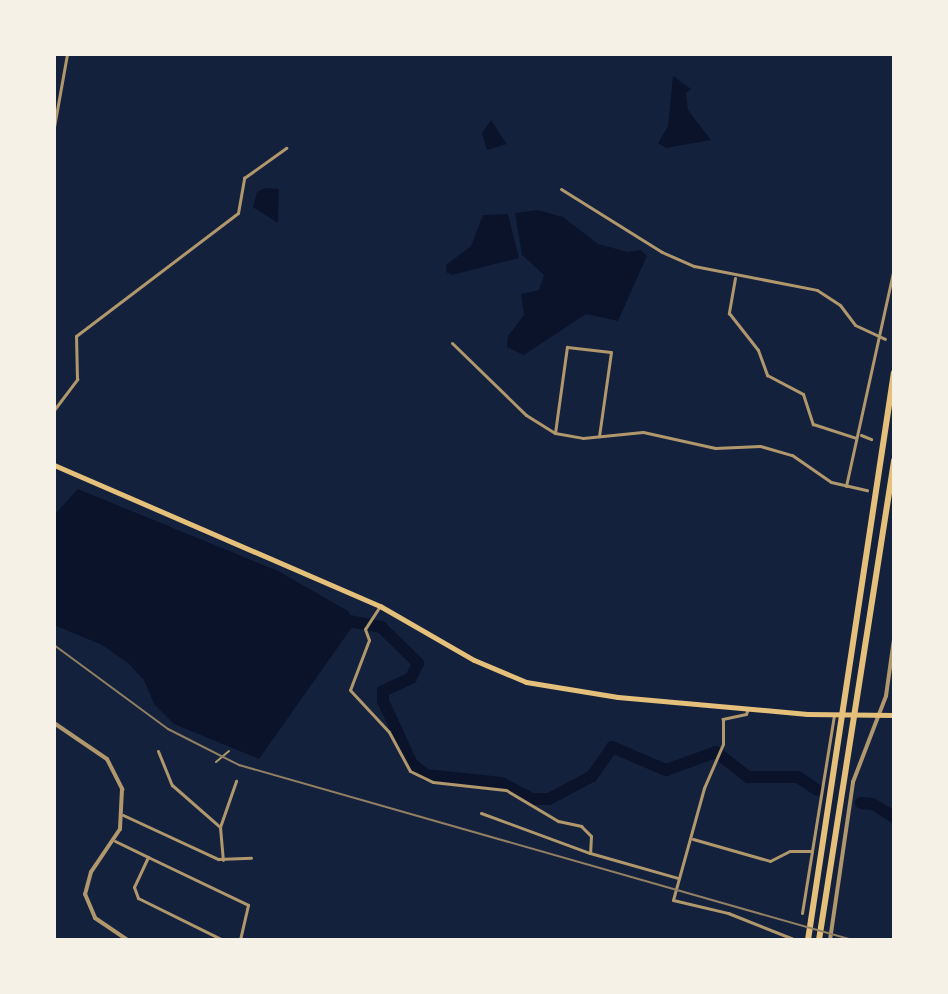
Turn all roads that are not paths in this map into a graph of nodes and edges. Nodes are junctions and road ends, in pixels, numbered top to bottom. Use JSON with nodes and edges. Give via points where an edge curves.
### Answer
{"nodes":[{"id":1,"x":67,"y":54,"type":"edge"},
{"id":2,"x":54,"y":127,"type":"edge"},
{"id":3,"x":286,"y":148,"type":"dead end"},
{"id":4,"x":561,"y":189,"type":"dead end"},
{"id":5,"x":894,"y":267,"type":"edge"},
{"id":6,"x":735,"y":278,"type":"junction"},
{"id":7,"x":879,"y":337,"type":"junction"},
{"id":8,"x":885,"y":339,"type":"dead end"},
{"id":9,"x":452,"y":343,"type":"dead end"},
{"id":10,"x":894,"y":372,"type":"edge"},
{"id":11,"x":54,"y":410,"type":"edge"},
{"id":12,"x":555,"y":433,"type":"junction"},
{"id":13,"x":861,"y":435,"type":"junction"},
{"id":14,"x":599,"y":436,"type":"junction"},
{"id":15,"x":856,"y":438,"type":"junction"},
{"id":16,"x":871,"y":439,"type":"dead end"},
{"id":17,"x":894,"y":460,"type":"edge"},
{"id":18,"x":54,"y":465,"type":"edge"},
{"id":19,"x":846,"y":486,"type":"junction"},
{"id":20,"x":867,"y":490,"type":"dead end"},
{"id":21,"x":380,"y":606,"type":"junction"},
{"id":22,"x":894,"y":639,"type":"edge"},
{"id":23,"x":748,"y":708,"type":"junction"},
{"id":24,"x":834,"y":715,"type":"junction"},
{"id":25,"x":894,"y":715,"type":"edge"},
{"id":26,"x":880,"y":716,"type":"junction"},
{"id":27,"x":54,"y":723,"type":"edge"},
{"id":28,"x":158,"y":751,"type":"dead end"},
{"id":29,"x":229,"y":751,"type":"dead end"},
{"id":30,"x":216,"y":762,"type":"dead end"},
{"id":31,"x":236,"y":781,"type":"dead end"},
{"id":32,"x":481,"y":813,"type":"dead end"},
{"id":33,"x":123,"y":815,"type":"junction"},
{"id":34,"x":220,"y":827,"type":"junction"},
{"id":35,"x":693,"y":839,"type":"junction"},
{"id":36,"x":115,"y":841,"type":"junction"},
{"id":37,"x":812,"y":851,"type":"junction"},
{"id":38,"x":590,"y":853,"type":"junction"},
{"id":39,"x":148,"y":857,"type":"junction"},
{"id":40,"x":251,"y":858,"type":"dead end"},
{"id":41,"x":223,"y":860,"type":"junction"},
{"id":42,"x":678,"y":878,"type":"junction"},
{"id":43,"x":802,"y":913,"type":"dead end"},
{"id":44,"x":128,"y":940,"type":"edge"},
{"id":45,"x":223,"y":940,"type":"edge"},
{"id":46,"x":240,"y":940,"type":"edge"},
{"id":47,"x":796,"y":940,"type":"edge"},
{"id":48,"x":808,"y":940,"type":"edge"},
{"id":49,"x":819,"y":940,"type":"edge"},
{"id":50,"x":830,"y":940,"type":"edge"}],
"edges":[{"from":1,"to":2,"type":"street"},
{"from":3,"to":11,"type":"street","via":[[244,178],[238,213],[76,336],[77,379]]},
{"from":4,"to":6,"type":"street","via":[[662,252]]},
{"from":5,"to":7,"type":"street"},
{"from":6,"to":7,"type":"street","via":[[772,279],[817,290],[855,325]]},
{"from":6,"to":15,"type":"street","via":[[729,313],[758,350],[767,375],[803,394],[813,424]]},
{"from":7,"to":8,"type":"street"},
{"from":7,"to":13,"type":"street"},
{"from":9,"to":12,"type":"street","via":[[526,415]]},
{"from":10,"to":48,"type":"highway"},
{"from":12,"to":14,"type":"street"},
{"from":12,"to":14,"type":"street","via":[[567,347],[611,352]]},
{"from":13,"to":15,"type":"street"},
{"from":13,"to":16,"type":"street"},
{"from":14,"to":19,"type":"street","via":[[643,432],[715,448],[776,449]]},
{"from":15,"to":19,"type":"street"},
{"from":17,"to":49,"type":"highway"},
{"from":18,"to":21,"type":"main road"},
{"from":19,"to":20,"type":"street"},
{"from":21,"to":23,"type":"main road","via":[[474,660],[526,682],[562,691]]},
{"from":21,"to":38,"type":"street","via":[[365,629],[369,640],[350,690],[389,732],[405,764],[433,782],[506,790],[558,821],[581,826],[591,836]]},
{"from":22,"to":26,"type":"street"},
{"from":23,"to":24,"type":"main road"},
{"from":23,"to":35,"type":"street","via":[[746,714],[723,719],[723,744],[704,788]]},
{"from":24,"to":26,"type":"main road"},
{"from":24,"to":37,"type":"street"},
{"from":25,"to":26,"type":"main road"},
{"from":26,"to":50,"type":"street","via":[[857,762]]},
{"from":27,"to":33,"type":"street","via":[[107,759],[122,789]]},
{"from":28,"to":34,"type":"street","via":[[172,785]]},
{"from":29,"to":30,"type":"street"},
{"from":31,"to":34,"type":"street"},
{"from":32,"to":38,"type":"street"},
{"from":33,"to":36,"type":"street"},
{"from":33,"to":41,"type":"street"},
{"from":34,"to":41,"type":"street"},
{"from":35,"to":37,"type":"street","via":[[770,861],[790,851]]},
{"from":35,"to":42,"type":"street"},
{"from":36,"to":39,"type":"street"},
{"from":36,"to":44,"type":"street","via":[[91,872],[85,894],[95,918]]},
{"from":37,"to":43,"type":"street"},
{"from":38,"to":42,"type":"street"},
{"from":39,"to":45,"type":"street","via":[[134,894]]},
{"from":39,"to":46,"type":"street","via":[[248,905]]},
{"from":40,"to":41,"type":"street"},
{"from":42,"to":47,"type":"street","via":[[676,903],[728,913]]}]}
